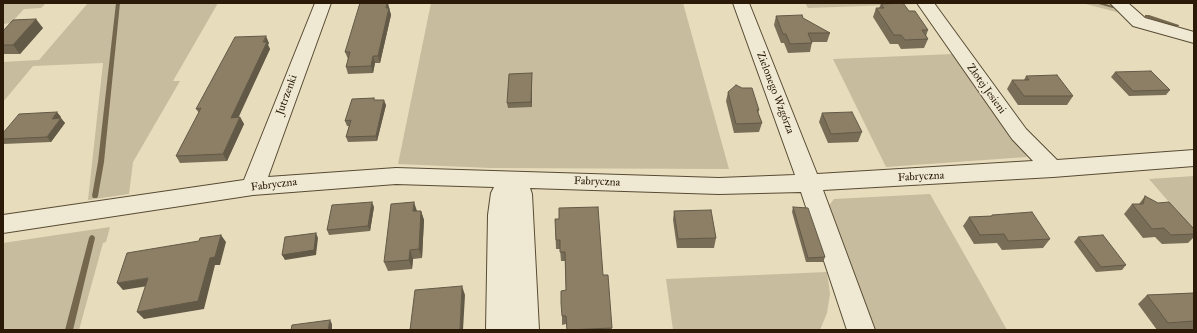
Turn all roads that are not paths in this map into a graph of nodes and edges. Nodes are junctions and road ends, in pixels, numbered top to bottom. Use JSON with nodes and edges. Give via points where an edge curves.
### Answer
{"nodes":[{"id":1,"x":323,"y":3,"type":"edge"},
{"id":2,"x":741,"y":3,"type":"edge"},
{"id":3,"x":925,"y":3,"type":"edge"},
{"id":4,"x":1118,"y":3,"type":"edge"},
{"id":5,"x":1194,"y":38,"type":"edge"},
{"id":6,"x":1194,"y":158,"type":"edge"},
{"id":7,"x":1053,"y":169,"type":"junction"},
{"id":8,"x":514,"y":179,"type":"junction"},
{"id":9,"x":810,"y":183,"type":"junction"},
{"id":10,"x":253,"y":187,"type":"junction"},
{"id":11,"x":3,"y":224,"type":"edge"},
{"id":12,"x":500,"y":330,"type":"edge"},
{"id":13,"x":525,"y":330,"type":"edge"},
{"id":14,"x":861,"y":330,"type":"edge"}],
"edges":[{"from":1,"to":10,"type":"street","name":"Jutrzenki"},
{"from":2,"to":9,"type":"street","name":"Zielonego Wzgórza"},
{"from":3,"to":7,"type":"street","name":"Złotej Jesieni","via":[[1019,134]]},
{"from":4,"to":5,"type":"street","via":[[1139,22]]},
{"from":6,"to":7,"type":"street","name":"Fabryczna"},
{"from":7,"to":9,"type":"street","name":"Fabryczna"},
{"from":8,"to":9,"type":"street","name":"Fabryczna","via":[[719,186]]},
{"from":8,"to":10,"type":"street","name":"Fabryczna","via":[[396,176]]},
{"from":8,"to":12,"type":"street","via":[[502,193],[500,214]]},
{"from":8,"to":13,"type":"street","via":[[521,194]]},
{"from":9,"to":14,"type":"street","name":"Zielonego Wzgórza"},
{"from":10,"to":11,"type":"street","name":"Fabryczna"}]}
